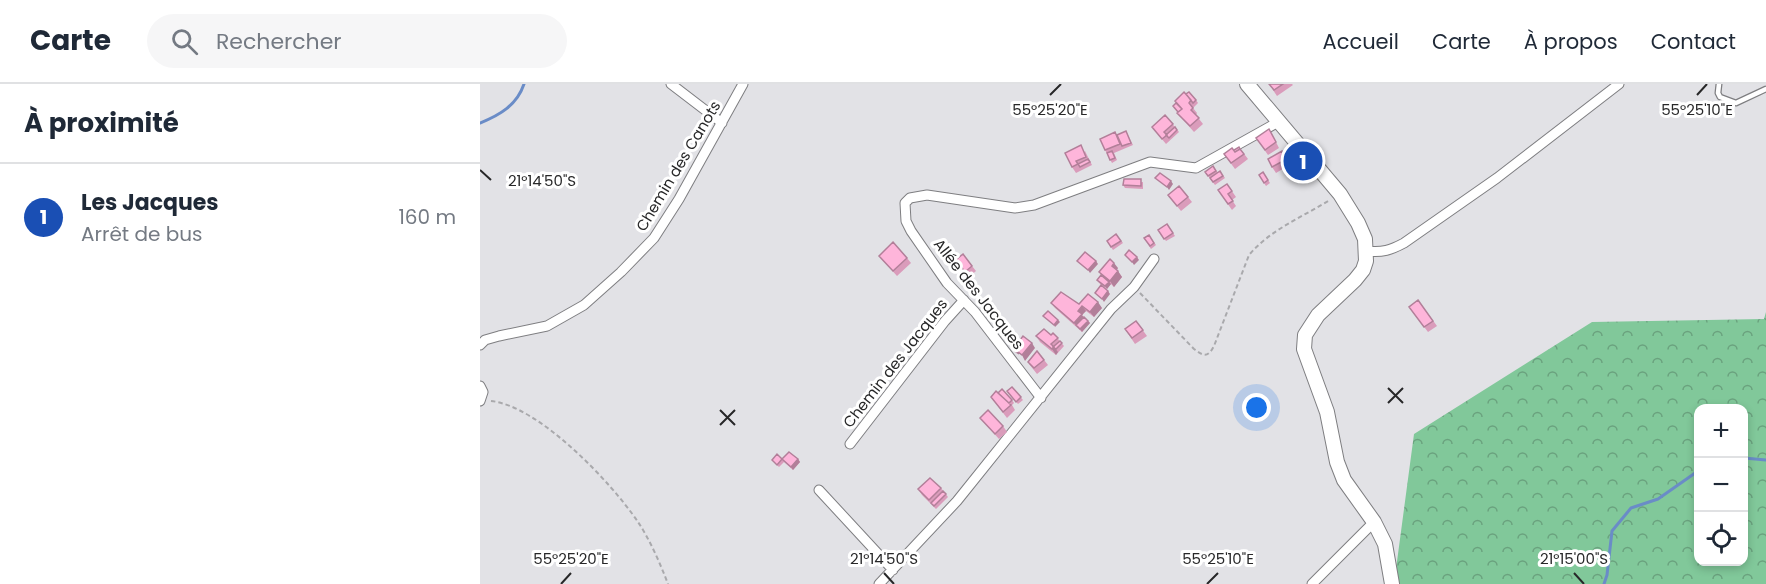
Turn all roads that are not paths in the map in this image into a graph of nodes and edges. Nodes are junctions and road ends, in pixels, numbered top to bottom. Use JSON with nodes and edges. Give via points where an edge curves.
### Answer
{"nodes":[{"id":1,"x":671,"y":84,"type":"edge"},
{"id":2,"x":743,"y":84,"type":"edge"},
{"id":3,"x":1247,"y":84,"type":"edge"},
{"id":4,"x":1619,"y":84,"type":"edge"},
{"id":5,"x":1719,"y":84,"type":"edge"},
{"id":6,"x":1766,"y":90,"type":"edge"},
{"id":7,"x":1280,"y":121,"type":"junction"},
{"id":8,"x":722,"y":123,"type":"junction"},
{"id":9,"x":1367,"y":251,"type":"junction"},
{"id":10,"x":1154,"y":260,"type":"dead end"},
{"id":11,"x":964,"y":300,"type":"junction"},
{"id":12,"x":480,"y":345,"type":"edge"},
{"id":13,"x":480,"y":386,"type":"edge"},
{"id":14,"x":1041,"y":398,"type":"junction"},
{"id":15,"x":480,"y":401,"type":"edge"},
{"id":16,"x":850,"y":444,"type":"dead end"},
{"id":17,"x":819,"y":490,"type":"dead end"},
{"id":18,"x":1374,"y":522,"type":"junction"},
{"id":19,"x":893,"y":570,"type":"junction"},
{"id":20,"x":879,"y":584,"type":"edge"},
{"id":21,"x":1311,"y":584,"type":"edge"},
{"id":22,"x":1392,"y":584,"type":"edge"}],
"edges":[{"from":1,"to":8,"type":"street"},
{"from":2,"to":8,"type":"street","name":"Chemin des Canots"},
{"from":3,"to":7,"type":"main road"},
{"from":4,"to":9,"type":"street","via":[[1497,178],[1404,243],[1379,253]]},
{"from":5,"to":6,"type":"lane","via":[[1720,97],[1736,103]]},
{"from":7,"to":9,"type":"main road","via":[[1340,194],[1358,223]]},
{"from":7,"to":11,"type":"street","name":"Allée des Jacques","via":[[1196,168],[1150,162],[1034,205],[1016,208],[927,195],[910,198],[905,203],[911,231],[947,283]]},
{"from":8,"to":12,"type":"street","name":"Chemin des Canots","via":[[654,238],[621,272],[584,305],[547,326],[485,340]]},
{"from":9,"to":18,"type":"main road","via":[[1363,270],[1318,315],[1305,336],[1304,349],[1327,412],[1340,471]]},
{"from":10,"to":14,"type":"street"},
{"from":11,"to":14,"type":"street","name":"Allée des Jacques"},
{"from":11,"to":16,"type":"street","name":"Chemin des Jacques"},
{"from":13,"to":15,"type":"street"},
{"from":14,"to":19,"type":"street","via":[[957,501]]},
{"from":17,"to":19,"type":"street"},
{"from":18,"to":21,"type":"street"},
{"from":18,"to":22,"type":"main road","via":[[1385,544]]},
{"from":19,"to":20,"type":"street"}]}
